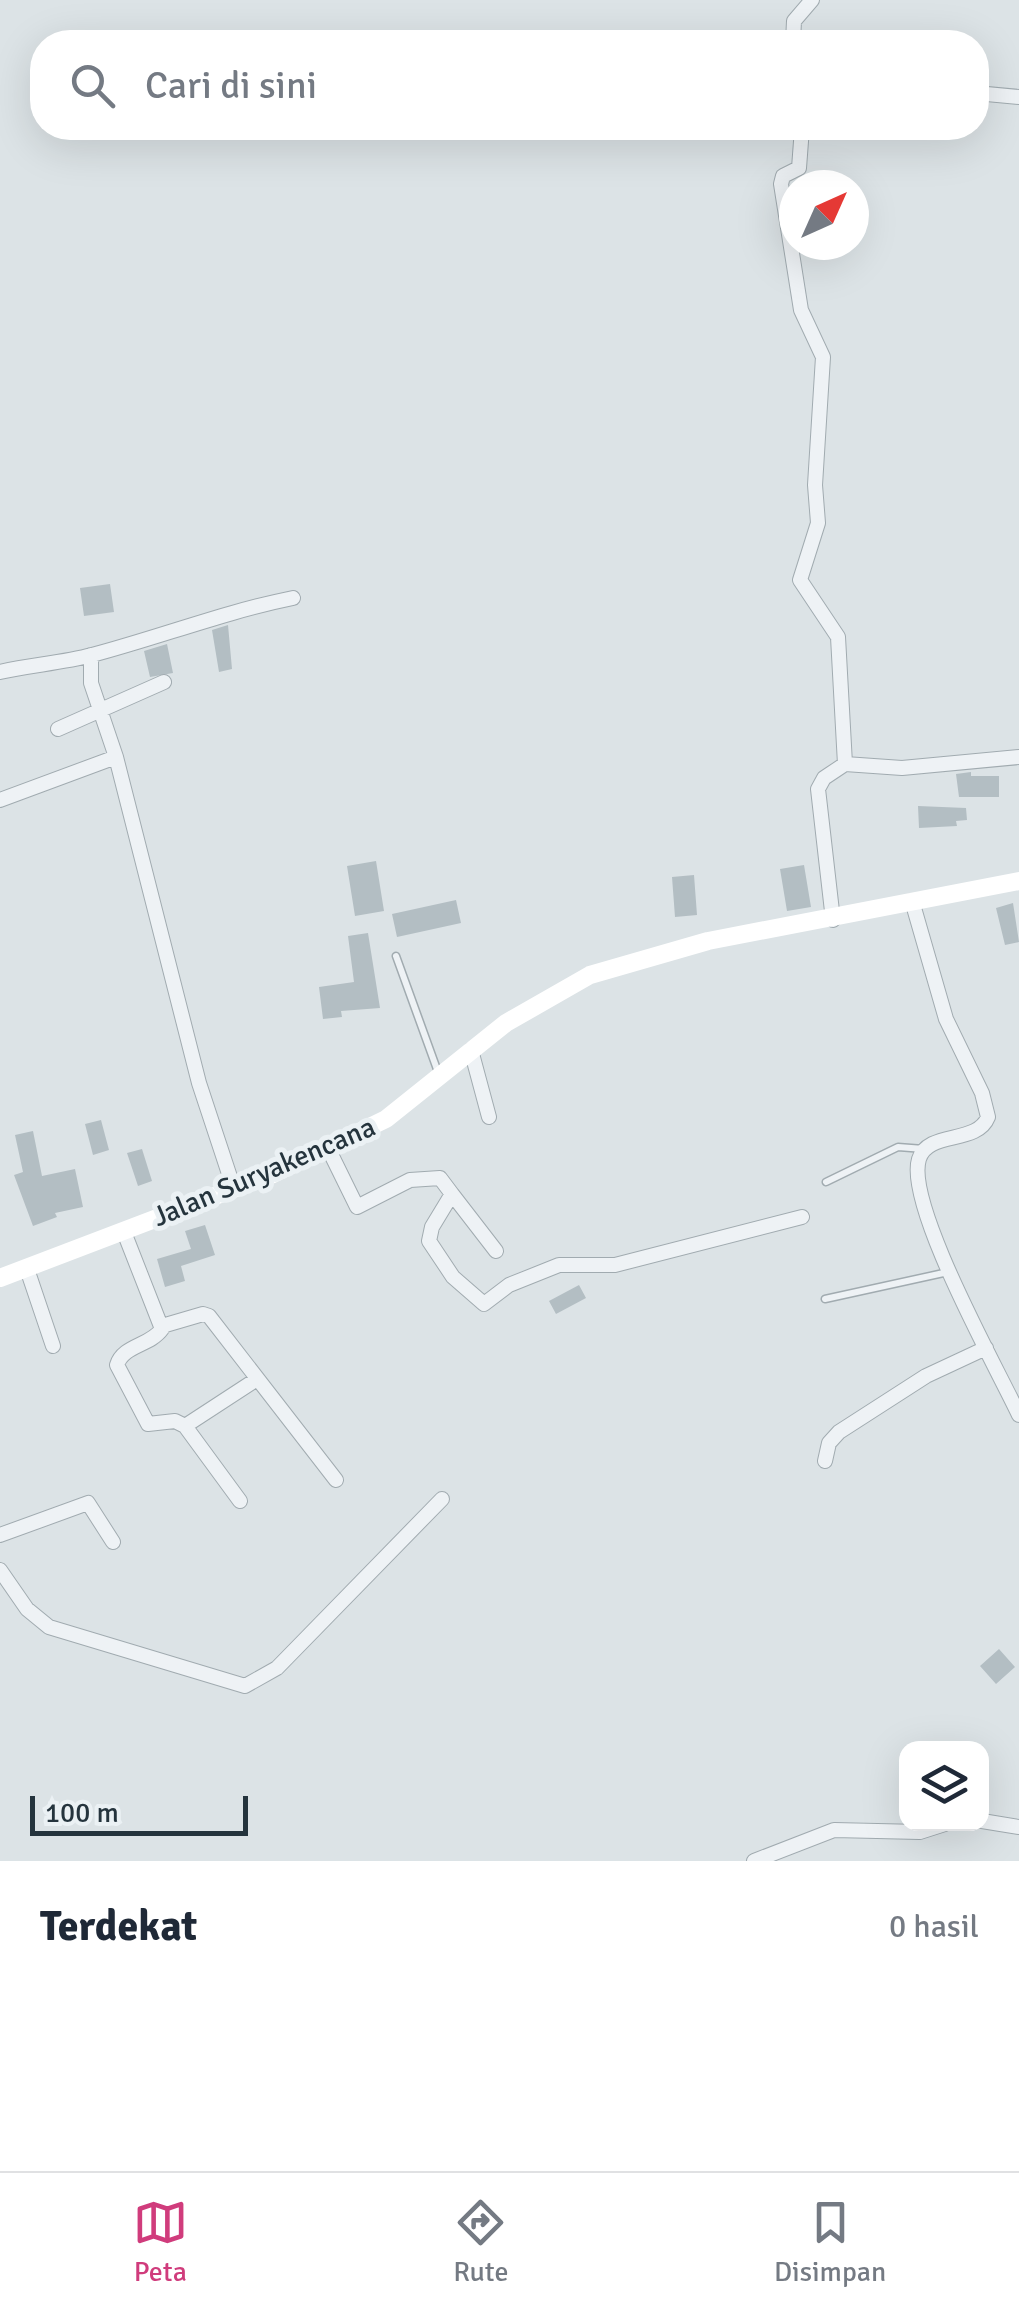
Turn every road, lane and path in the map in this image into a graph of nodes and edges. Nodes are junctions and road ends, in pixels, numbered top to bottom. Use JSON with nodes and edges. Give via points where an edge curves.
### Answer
{"nodes":[{"id":1,"x":812,"y":0,"type":"edge"},
{"id":2,"x":793,"y":30,"type":"edge"},
{"id":3,"x":989,"y":94,"type":"edge"},
{"id":4,"x":1019,"y":96,"type":"edge"},
{"id":5,"x":802,"y":140,"type":"edge"},
{"id":6,"x":293,"y":598,"type":"dead end"},
{"id":7,"x":91,"y":655,"type":"junction"},
{"id":8,"x":0,"y":672,"type":"edge"},
{"id":9,"x":164,"y":682,"type":"dead end"},
{"id":10,"x":102,"y":713,"type":"junction"},
{"id":11,"x":58,"y":729,"type":"dead end"},
{"id":12,"x":116,"y":757,"type":"junction"},
{"id":13,"x":1019,"y":757,"type":"edge"},
{"id":14,"x":845,"y":764,"type":"junction"},
{"id":15,"x":0,"y":800,"type":"edge"},
{"id":16,"x":1019,"y":881,"type":"edge"},
{"id":17,"x":912,"y":902,"type":"junction"},
{"id":18,"x":832,"y":920,"type":"junction"},
{"id":19,"x":396,"y":956,"type":"dead end"},
{"id":20,"x":471,"y":1050,"type":"junction"},
{"id":21,"x":440,"y":1078,"type":"junction"},
{"id":22,"x":489,"y":1116,"type":"dead end"},
{"id":23,"x":328,"y":1148,"type":"junction"},
{"id":24,"x":925,"y":1150,"type":"junction"},
{"id":25,"x":826,"y":1182,"type":"dead end"},
{"id":26,"x":234,"y":1189,"type":"junction"},
{"id":27,"x":452,"y":1194,"type":"junction"},
{"id":28,"x":802,"y":1217,"type":"dead end"},
{"id":29,"x":124,"y":1232,"type":"junction"},
{"id":30,"x":496,"y":1251,"type":"dead end"},
{"id":31,"x":27,"y":1269,"type":"junction"},
{"id":32,"x":950,"y":1272,"type":"junction"},
{"id":33,"x":0,"y":1278,"type":"edge"},
{"id":34,"x":825,"y":1299,"type":"dead end"},
{"id":35,"x":162,"y":1326,"type":"junction"},
{"id":36,"x":53,"y":1346,"type":"dead end"},
{"id":37,"x":986,"y":1348,"type":"junction"},
{"id":38,"x":258,"y":1379,"type":"junction"},
{"id":39,"x":1015,"y":1396,"type":"edge"},
{"id":40,"x":1019,"y":1415,"type":"edge"},
{"id":41,"x":185,"y":1426,"type":"junction"},
{"id":42,"x":825,"y":1461,"type":"dead end"},
{"id":43,"x":336,"y":1480,"type":"dead end"},
{"id":44,"x":442,"y":1499,"type":"dead end"},
{"id":45,"x":240,"y":1501,"type":"dead end"},
{"id":46,"x":0,"y":1535,"type":"edge"},
{"id":47,"x":113,"y":1542,"type":"dead end"},
{"id":48,"x":0,"y":1570,"type":"edge"},
{"id":49,"x":989,"y":1821,"type":"edge"},
{"id":50,"x":1019,"y":1827,"type":"edge"},
{"id":51,"x":923,"y":1831,"type":"edge"},
{"id":52,"x":754,"y":1861,"type":"edge"}],
"edges":[{"from":1,"to":2,"type":"street"},
{"from":3,"to":4,"type":"street"},
{"from":5,"to":14,"type":"street","via":[[802,162],[781,184],[801,310],[824,368],[818,524],[800,580],[838,637]]},
{"from":6,"to":7,"type":"street","via":[[226,611]]},
{"from":7,"to":8,"type":"street"},
{"from":7,"to":10,"type":"street","via":[[91,683]]},
{"from":9,"to":10,"type":"street"},
{"from":10,"to":11,"type":"street"},
{"from":10,"to":12,"type":"street"},
{"from":12,"to":15,"type":"street"},
{"from":12,"to":26,"type":"street","via":[[198,1083]]},
{"from":13,"to":14,"type":"street","via":[[936,767]]},
{"from":14,"to":18,"type":"street","via":[[818,789]]},
{"from":16,"to":17,"type":"street","name":"Jalan Suryakencana"},
{"from":17,"to":18,"type":"street","name":"Jalan Suryakencana"},
{"from":17,"to":24,"type":"street","via":[[946,1020],[988,1117],[980,1128]]},
{"from":18,"to":20,"type":"street","name":"Jalan Suryakencana","via":[[708,941],[606,968],[525,1010]]},
{"from":19,"to":21,"type":"lane"},
{"from":20,"to":21,"type":"street","name":"Jalan Suryakencana"},
{"from":20,"to":22,"type":"street"},
{"from":21,"to":23,"type":"street","name":"Jalan Suryakencana","via":[[399,1111]]},
{"from":23,"to":26,"type":"street","name":"Jalan Suryakencana"},
{"from":23,"to":27,"type":"street","via":[[357,1208],[419,1177],[440,1178]]},
{"from":24,"to":25,"type":"lane","via":[[898,1148]]},
{"from":24,"to":32,"type":"street","via":[[918,1167],[923,1196]]},
{"from":26,"to":29,"type":"street","name":"Jalan Suryakencana"},
{"from":27,"to":28,"type":"street","via":[[429,1241],[453,1277],[484,1304],[509,1285],[559,1266],[615,1264]]},
{"from":27,"to":30,"type":"street"},
{"from":29,"to":31,"type":"street","name":"Jalan Suryakencana"},
{"from":29,"to":35,"type":"street"},
{"from":31,"to":33,"type":"street","name":"Jalan Suryakencana"},
{"from":31,"to":36,"type":"street"},
{"from":32,"to":34,"type":"lane"},
{"from":32,"to":37,"type":"street"},
{"from":35,"to":38,"type":"street","via":[[206,1314]]},
{"from":35,"to":41,"type":"street","via":[[156,1338],[122,1354],[117,1365],[150,1426]]},
{"from":37,"to":39,"type":"street"},
{"from":37,"to":42,"type":"street","via":[[926,1376],[839,1432]]},
{"from":38,"to":41,"type":"street"},
{"from":38,"to":43,"type":"street"},
{"from":39,"to":40,"type":"street"},
{"from":41,"to":45,"type":"street"},
{"from":44,"to":48,"type":"street","via":[[277,1668],[245,1686],[49,1627]]},
{"from":46,"to":47,"type":"street","via":[[88,1502]]},
{"from":49,"to":50,"type":"street"},
{"from":51,"to":52,"type":"street","via":[[834,1830]]}]}
